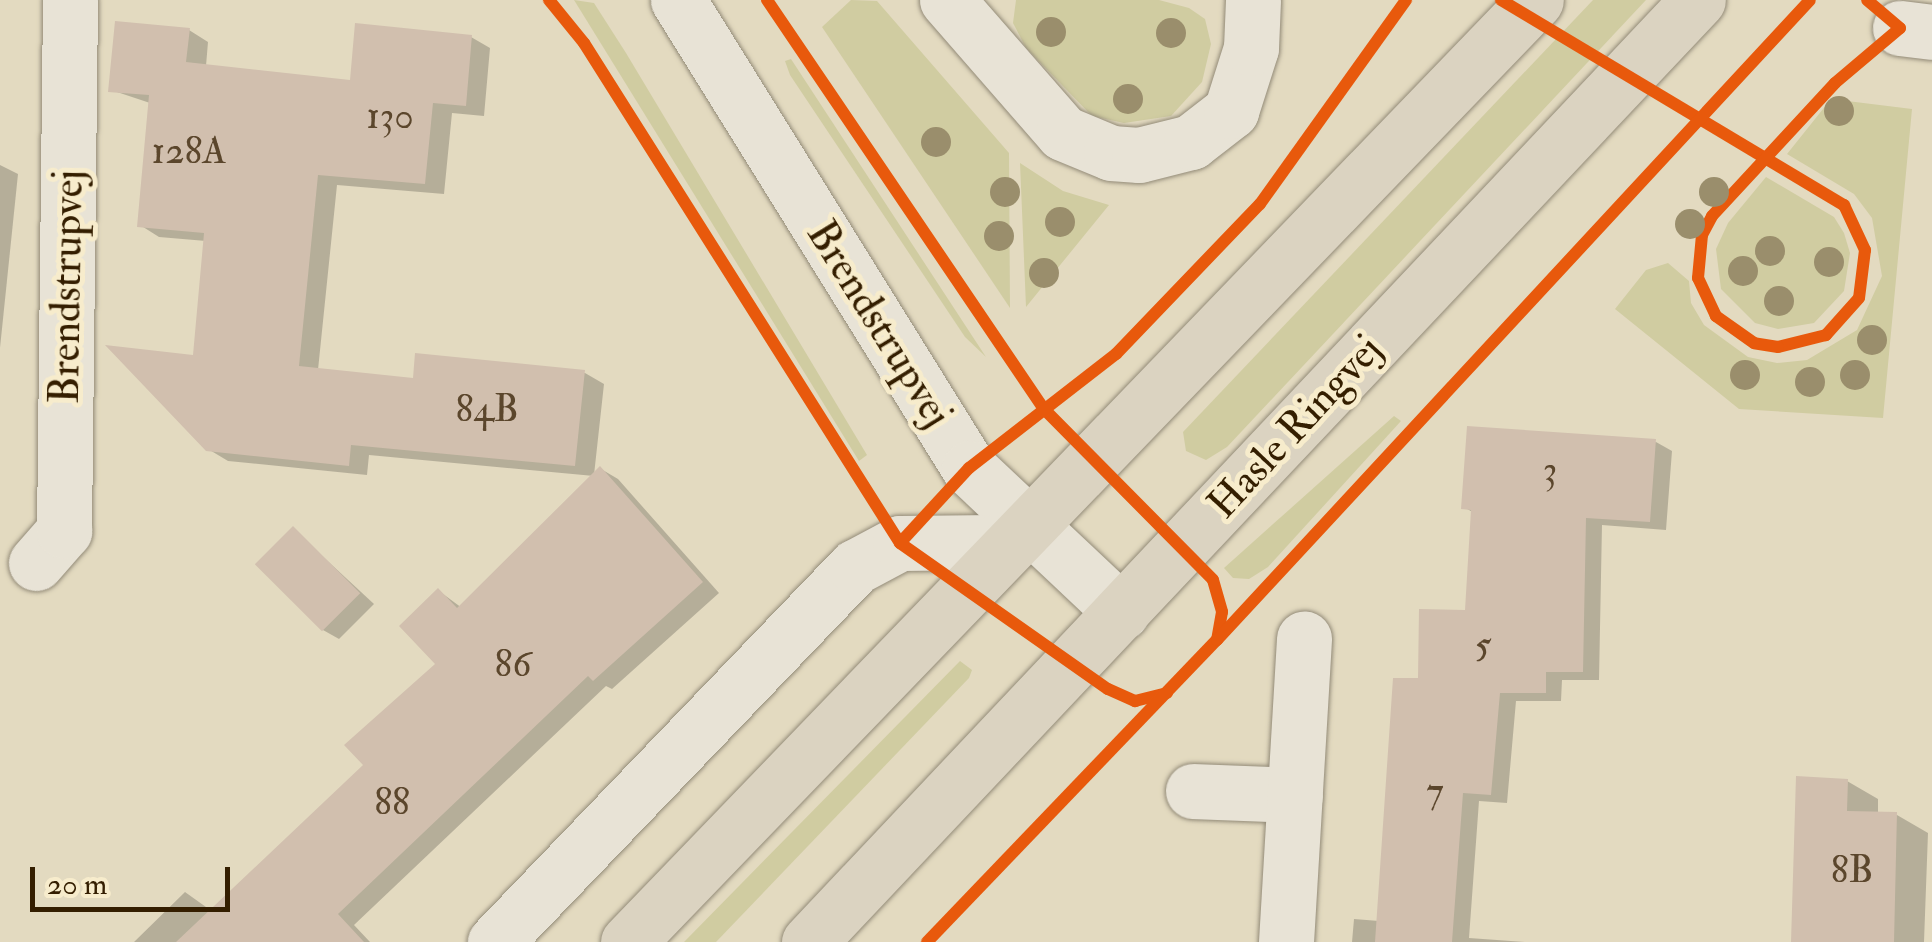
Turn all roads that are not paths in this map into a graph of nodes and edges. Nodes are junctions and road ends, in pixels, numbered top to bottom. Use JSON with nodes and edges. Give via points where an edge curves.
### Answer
{"nodes":[{"id":1,"x":70,"y":0,"type":"edge"},
{"id":2,"x":678,"y":0,"type":"edge"},
{"id":3,"x":948,"y":0,"type":"edge"},
{"id":4,"x":1253,"y":0,"type":"edge"},
{"id":5,"x":1536,"y":0,"type":"edge"},
{"id":6,"x":1698,"y":0,"type":"edge"},
{"id":7,"x":1030,"y":526,"type":"junction"},
{"id":8,"x":36,"y":563,"type":"dead end"},
{"id":9,"x":1122,"y":612,"type":"junction"},
{"id":10,"x":1304,"y":639,"type":"dead end"},
{"id":11,"x":1193,"y":792,"type":"dead end"},
{"id":12,"x":1295,"y":796,"type":"junction"},
{"id":13,"x":494,"y":942,"type":"edge"},
{"id":14,"x":628,"y":942,"type":"edge"},
{"id":15,"x":808,"y":942,"type":"edge"},
{"id":16,"x":1286,"y":942,"type":"edge"}],
"edges":[{"from":1,"to":8,"type":"street","name":"Brendstrupvej","via":[[64,530]]},
{"from":2,"to":7,"type":"street","name":"Brendstrupvej","via":[[968,468]]},
{"from":3,"to":4,"type":"street","via":[[1063,133],[1110,154],[1139,155],[1192,142],[1231,111],[1251,48]]},
{"from":5,"to":7,"type":"main road"},
{"from":6,"to":9,"type":"main road","name":"Hasle Ringvej"},
{"from":7,"to":9,"type":"street","name":"Brendstrupvej"},
{"from":7,"to":13,"type":"street","via":[[996,542],[900,543],[856,568]]},
{"from":7,"to":14,"type":"main road"},
{"from":9,"to":15,"type":"main road","name":"Hasle Ringvej"},
{"from":10,"to":12,"type":"street"},
{"from":11,"to":12,"type":"street"},
{"from":12,"to":16,"type":"street"}]}
